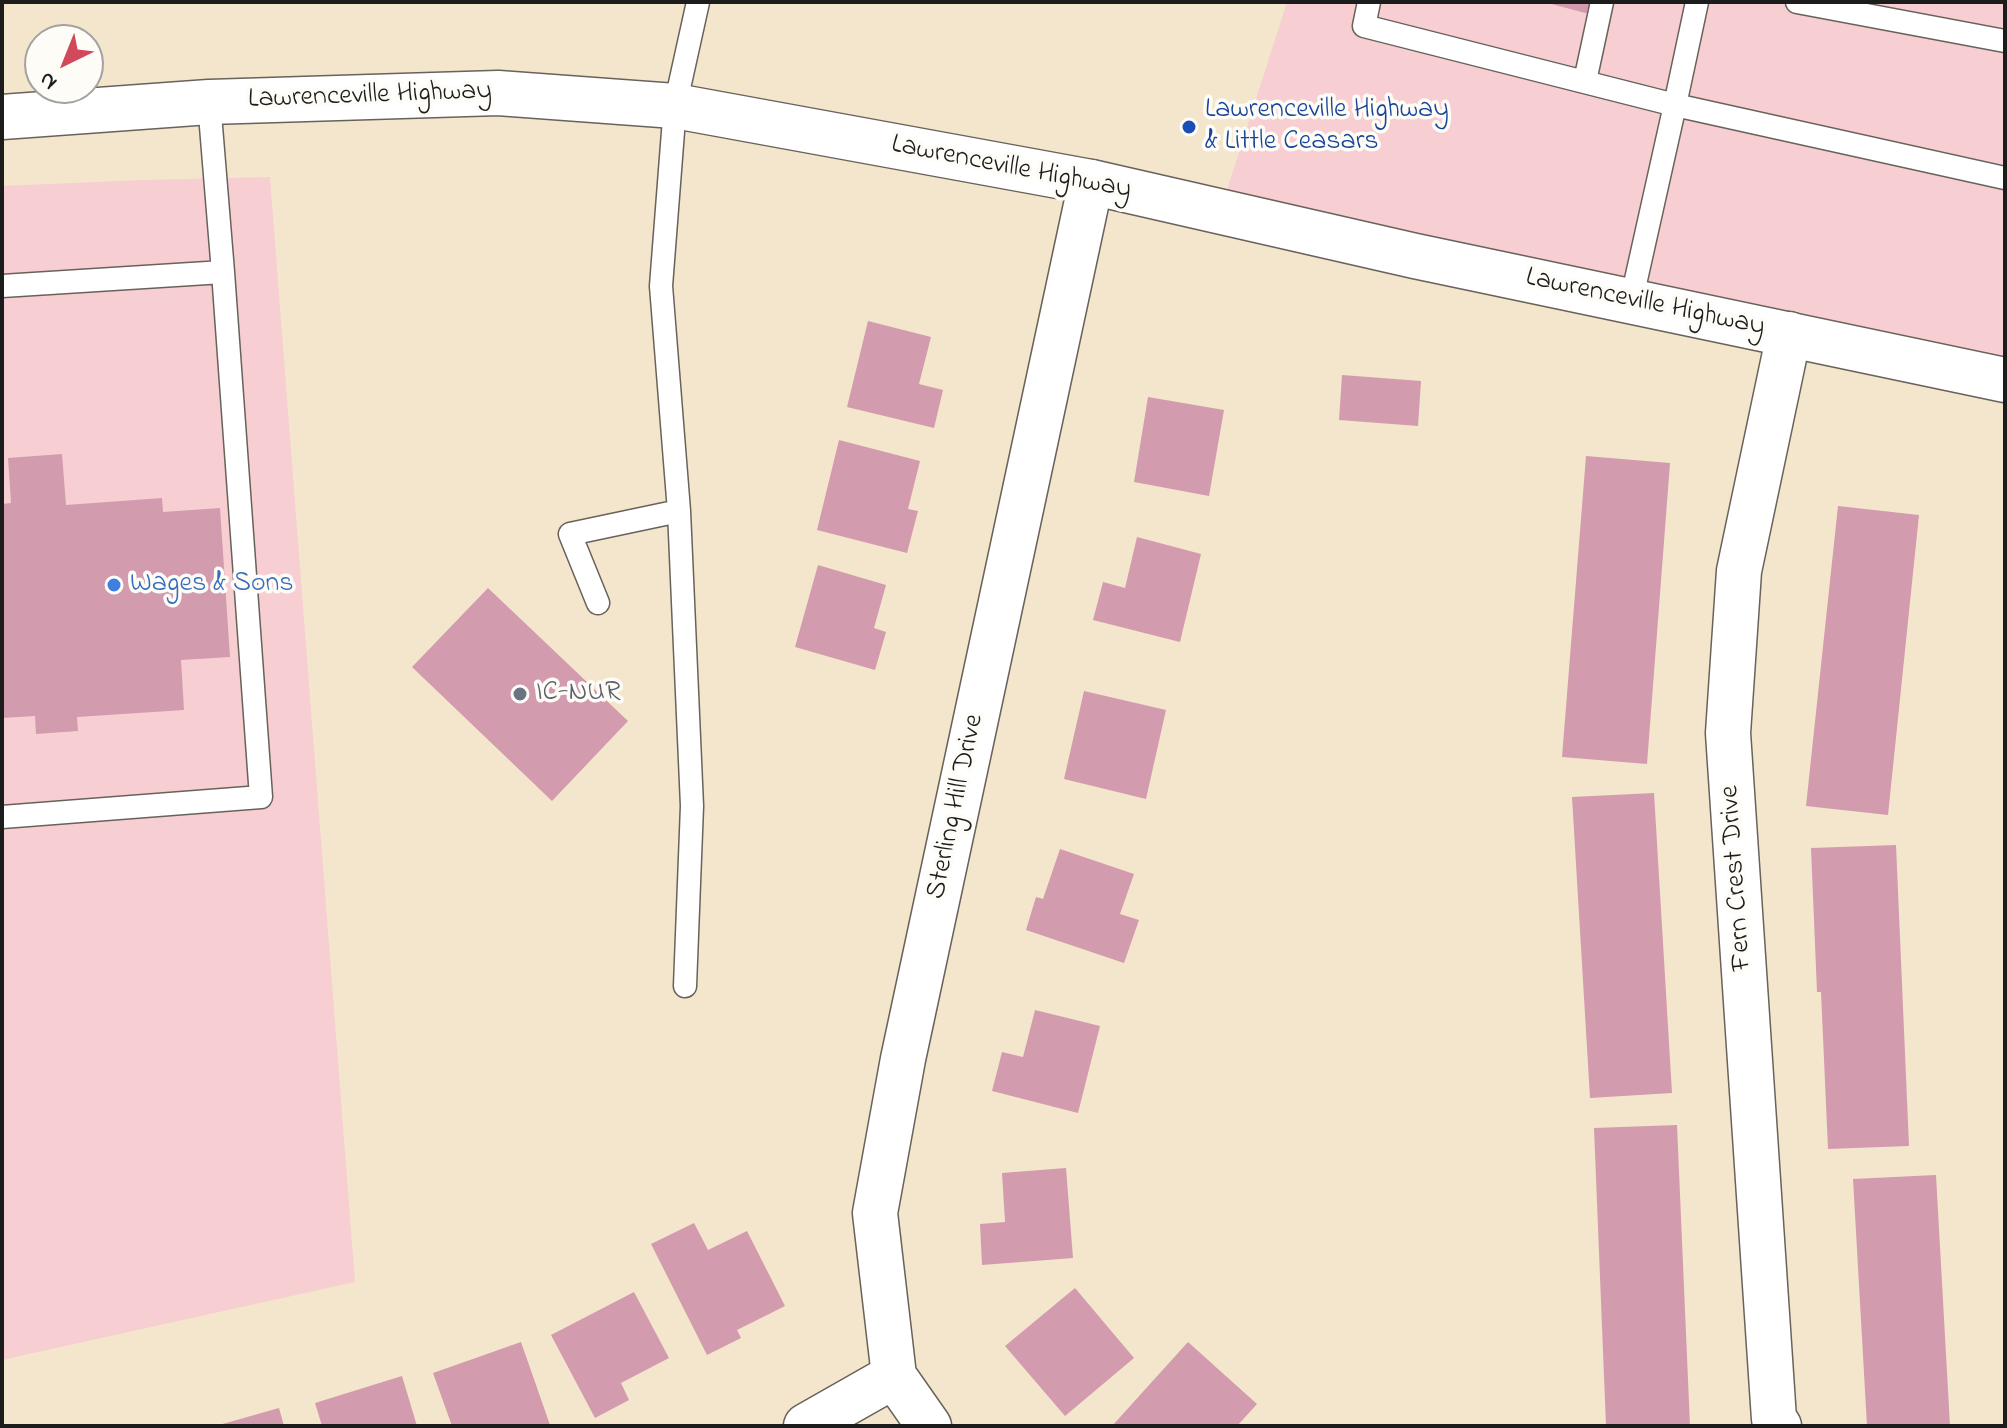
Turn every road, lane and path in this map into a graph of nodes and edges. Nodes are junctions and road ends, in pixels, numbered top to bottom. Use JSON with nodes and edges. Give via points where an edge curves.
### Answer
{"nodes":[{"id":1,"x":698,"y":2,"type":"edge"},
{"id":2,"x":1369,"y":2,"type":"edge"},
{"id":3,"x":1602,"y":2,"type":"edge"},
{"id":4,"x":1697,"y":2,"type":"edge"},
{"id":5,"x":1797,"y":2,"type":"edge"},
{"id":6,"x":2005,"y":41,"type":"edge"},
{"id":7,"x":1585,"y":81,"type":"junction"},
{"id":8,"x":209,"y":102,"type":"junction"},
{"id":9,"x":1675,"y":105,"type":"junction"},
{"id":10,"x":675,"y":106,"type":"junction"},
{"id":11,"x":2,"y":117,"type":"edge"},
{"id":12,"x":2005,"y":178,"type":"edge"},
{"id":13,"x":1091,"y":182,"type":"junction"},
{"id":14,"x":223,"y":272,"type":"junction"},
{"id":15,"x":2,"y":286,"type":"edge"},
{"id":16,"x":1631,"y":302,"type":"junction"},
{"id":17,"x":1789,"y":334,"type":"junction"},
{"id":18,"x":2005,"y":380,"type":"edge"},
{"id":19,"x":679,"y":511,"type":"junction"},
{"id":20,"x":598,"y":603,"type":"dead end"},
{"id":21,"x":2,"y":817,"type":"edge"},
{"id":22,"x":685,"y":986,"type":"dead end"},
{"id":23,"x":894,"y":1376,"type":"junction"},
{"id":24,"x":806,"y":1426,"type":"edge"},
{"id":25,"x":929,"y":1426,"type":"edge"},
{"id":26,"x":1779,"y":1426,"type":"edge"}],
"edges":[{"from":1,"to":10,"type":"lane"},
{"from":2,"to":7,"type":"lane","via":[[1364,26]]},
{"from":3,"to":7,"type":"lane"},
{"from":4,"to":9,"type":"lane"},
{"from":5,"to":6,"type":"lane"},
{"from":7,"to":9,"type":"lane"},
{"from":8,"to":10,"type":"street","name":"Lawrenceville Highway","via":[[498,93]]},
{"from":8,"to":11,"type":"street","name":"Lawrenceville Highway"},
{"from":8,"to":14,"type":"lane"},
{"from":9,"to":12,"type":"lane"},
{"from":9,"to":16,"type":"lane"},
{"from":10,"to":13,"type":"street","name":"Lawrenceville Highway"},
{"from":10,"to":19,"type":"lane","via":[[661,286]]},
{"from":13,"to":16,"type":"street","name":"Lawrenceville Highway"},
{"from":13,"to":23,"type":"street","name":"Sterling Hill Drive","via":[[903,1059],[875,1213]]},
{"from":14,"to":15,"type":"lane"},
{"from":14,"to":21,"type":"lane","via":[[261,797]]},
{"from":16,"to":17,"type":"street","name":"Lawrenceville Highway"},
{"from":17,"to":18,"type":"street","name":"Lawrenceville Highway"},
{"from":17,"to":26,"type":"street","name":"Fern Crest Drive","via":[[1739,571],[1728,733],[1774,1419]]},
{"from":19,"to":20,"type":"lane","via":[[570,534]]},
{"from":19,"to":22,"type":"lane","via":[[692,806]]},
{"from":23,"to":24,"type":"street"},
{"from":23,"to":25,"type":"street","name":"Sterling Hill Drive"}]}
